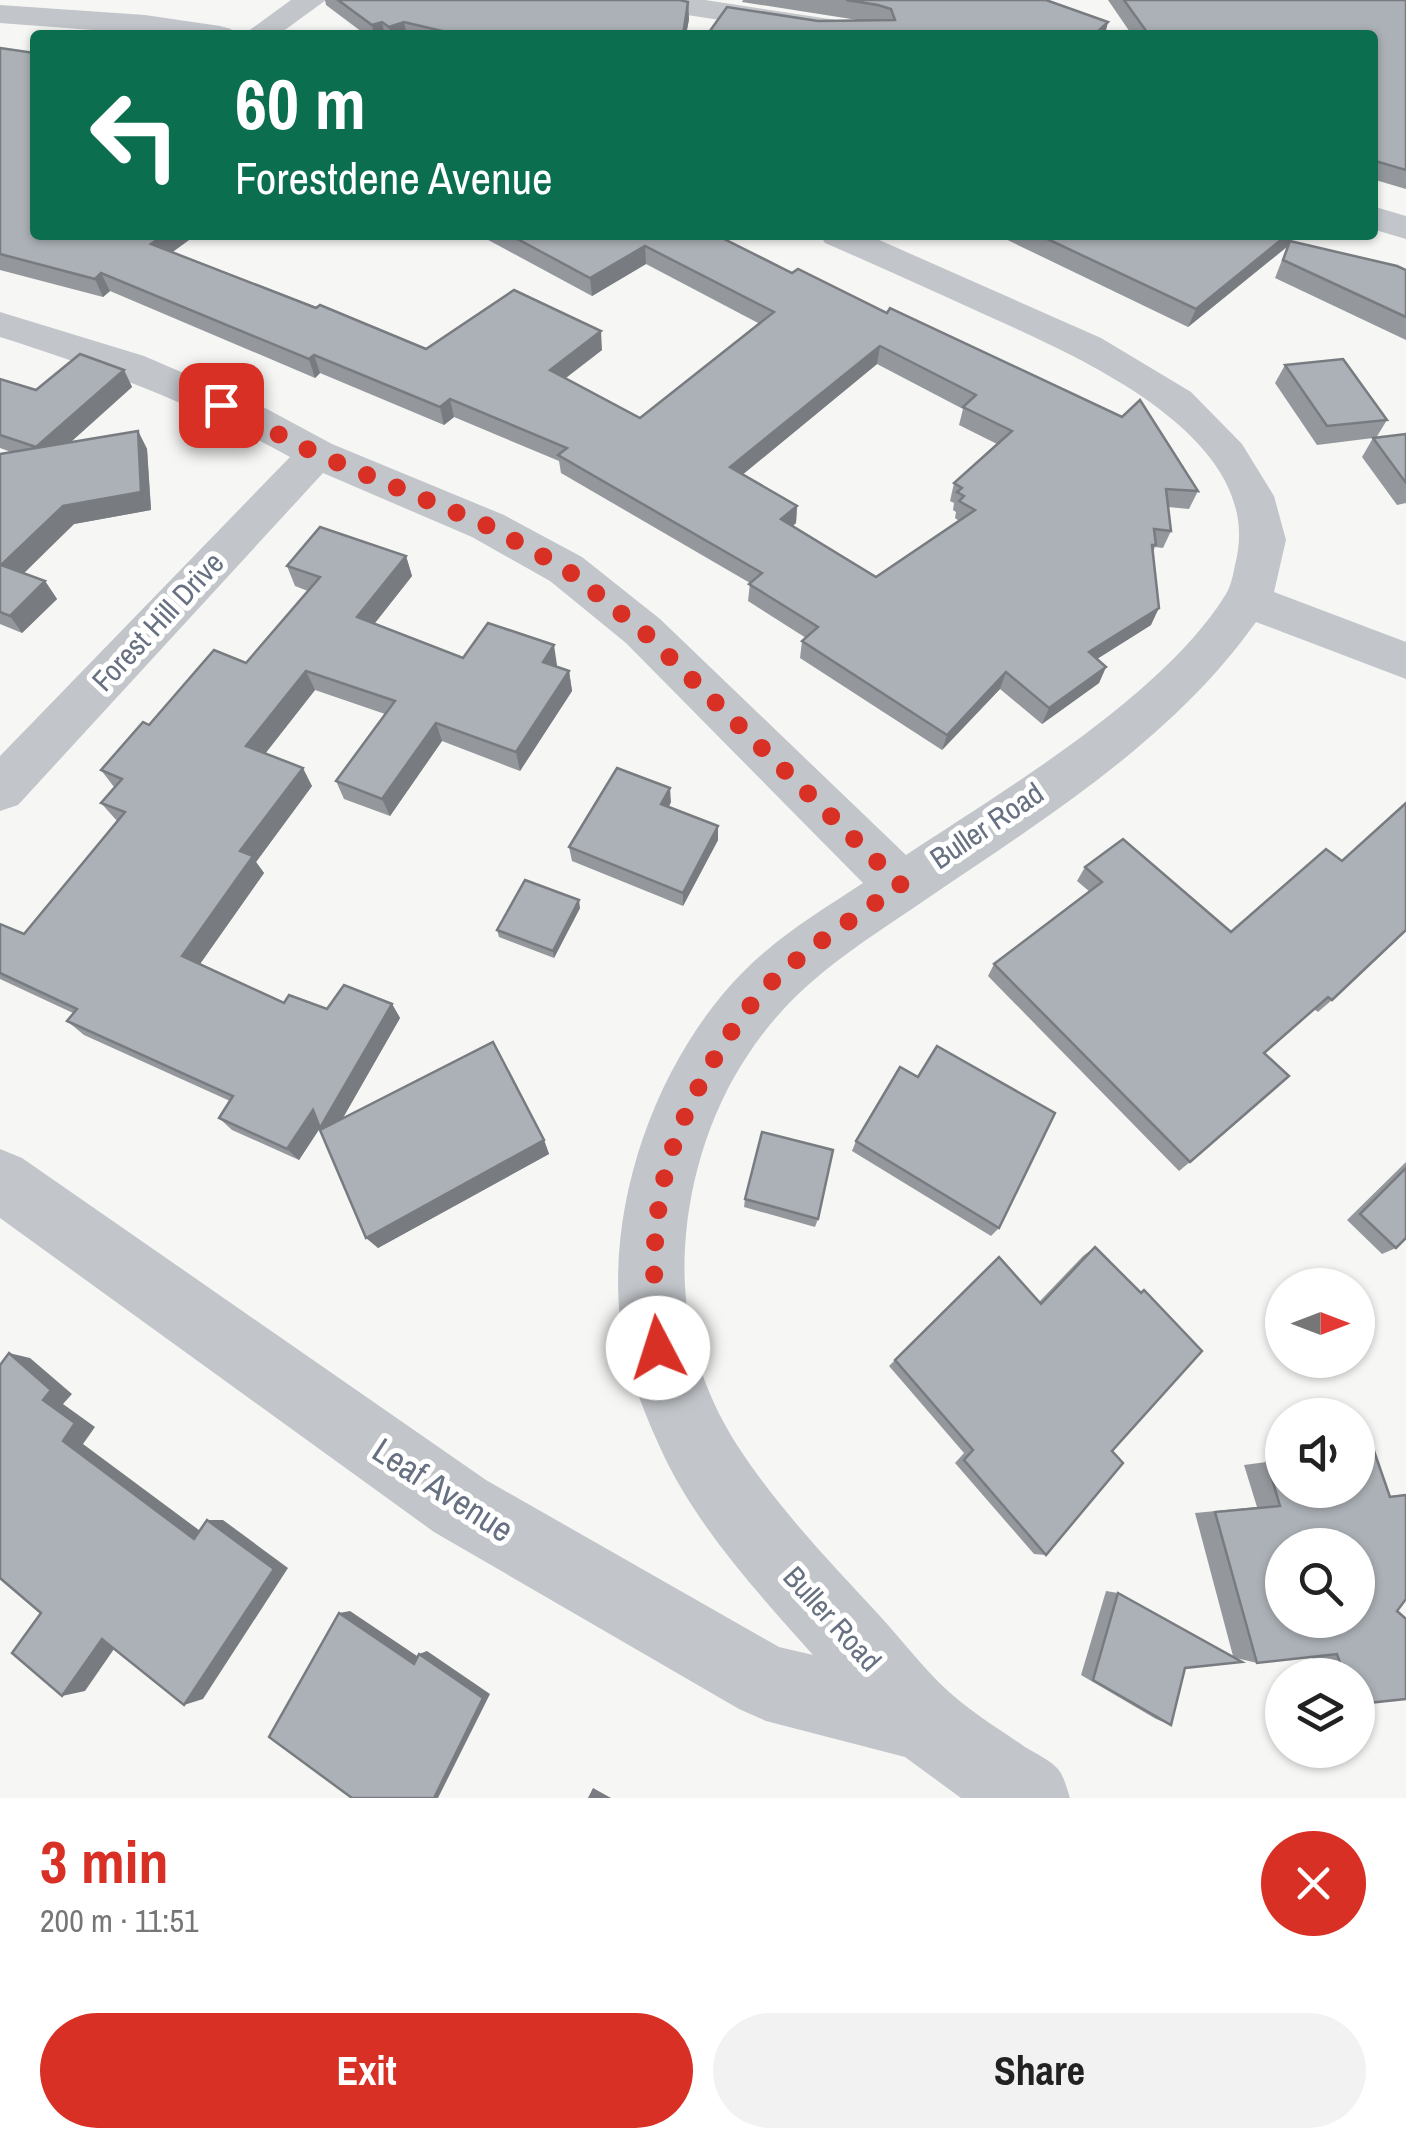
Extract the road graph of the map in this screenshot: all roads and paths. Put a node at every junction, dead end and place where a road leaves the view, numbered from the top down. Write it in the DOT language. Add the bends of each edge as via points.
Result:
graph roads {
  1 [pos="311,0"];
  2 [pos="648,0"];
  3 [pos="0,14"];
  4 [pos="186,30"];
  5 [pos="266,30"];
  6 [pos="843,30"];
  7 [pos="1378,219"];
  8 [pos="1406,228"];
  9 [pos="849,240"];
  10 [pos="0,324"];
  11 [pos="317,454"];
  12 [pos="1251,602"];
  13 [pos="1406,661"];
  14 [pos="0,790"];
  15 [pos="901,885"];
  16 [pos="0,1180"];
  17 [pos="926,1723"];
  18 [pos="1030,1798"];
  1 -- 5 [label="street"];
  2 -- 6 [label="street"];
  3 -- 4 [label="street"];
  7 -- 8 [label="street"];
  9 -- 12 [label="street, Buller Road" via="1078,342 1165,392 1230,460 1254,501 1264,536"];
  10 -- 11 [label="street" via="130,365"];
  11 -- 14 [label="street, Forest Hill Drive"];
  11 -- 15 [label="street" via="488,526 566,569 643,631"];
  12 -- 13 [label="street"];
  12 -- 15 [label="street, Buller Road" via="1212,653 1135,724"];
  15 -- 17 [label="street, Buller Road" via="776,978 732,1030 684,1110 660,1183 652,1274 658,1348 709,1468 780,1562"];
  16 -- 17 [label="street, Leaf Avenue" via="460,1506 766,1682"];
  17 -- 18 [label="street, Buller Road"];
}
